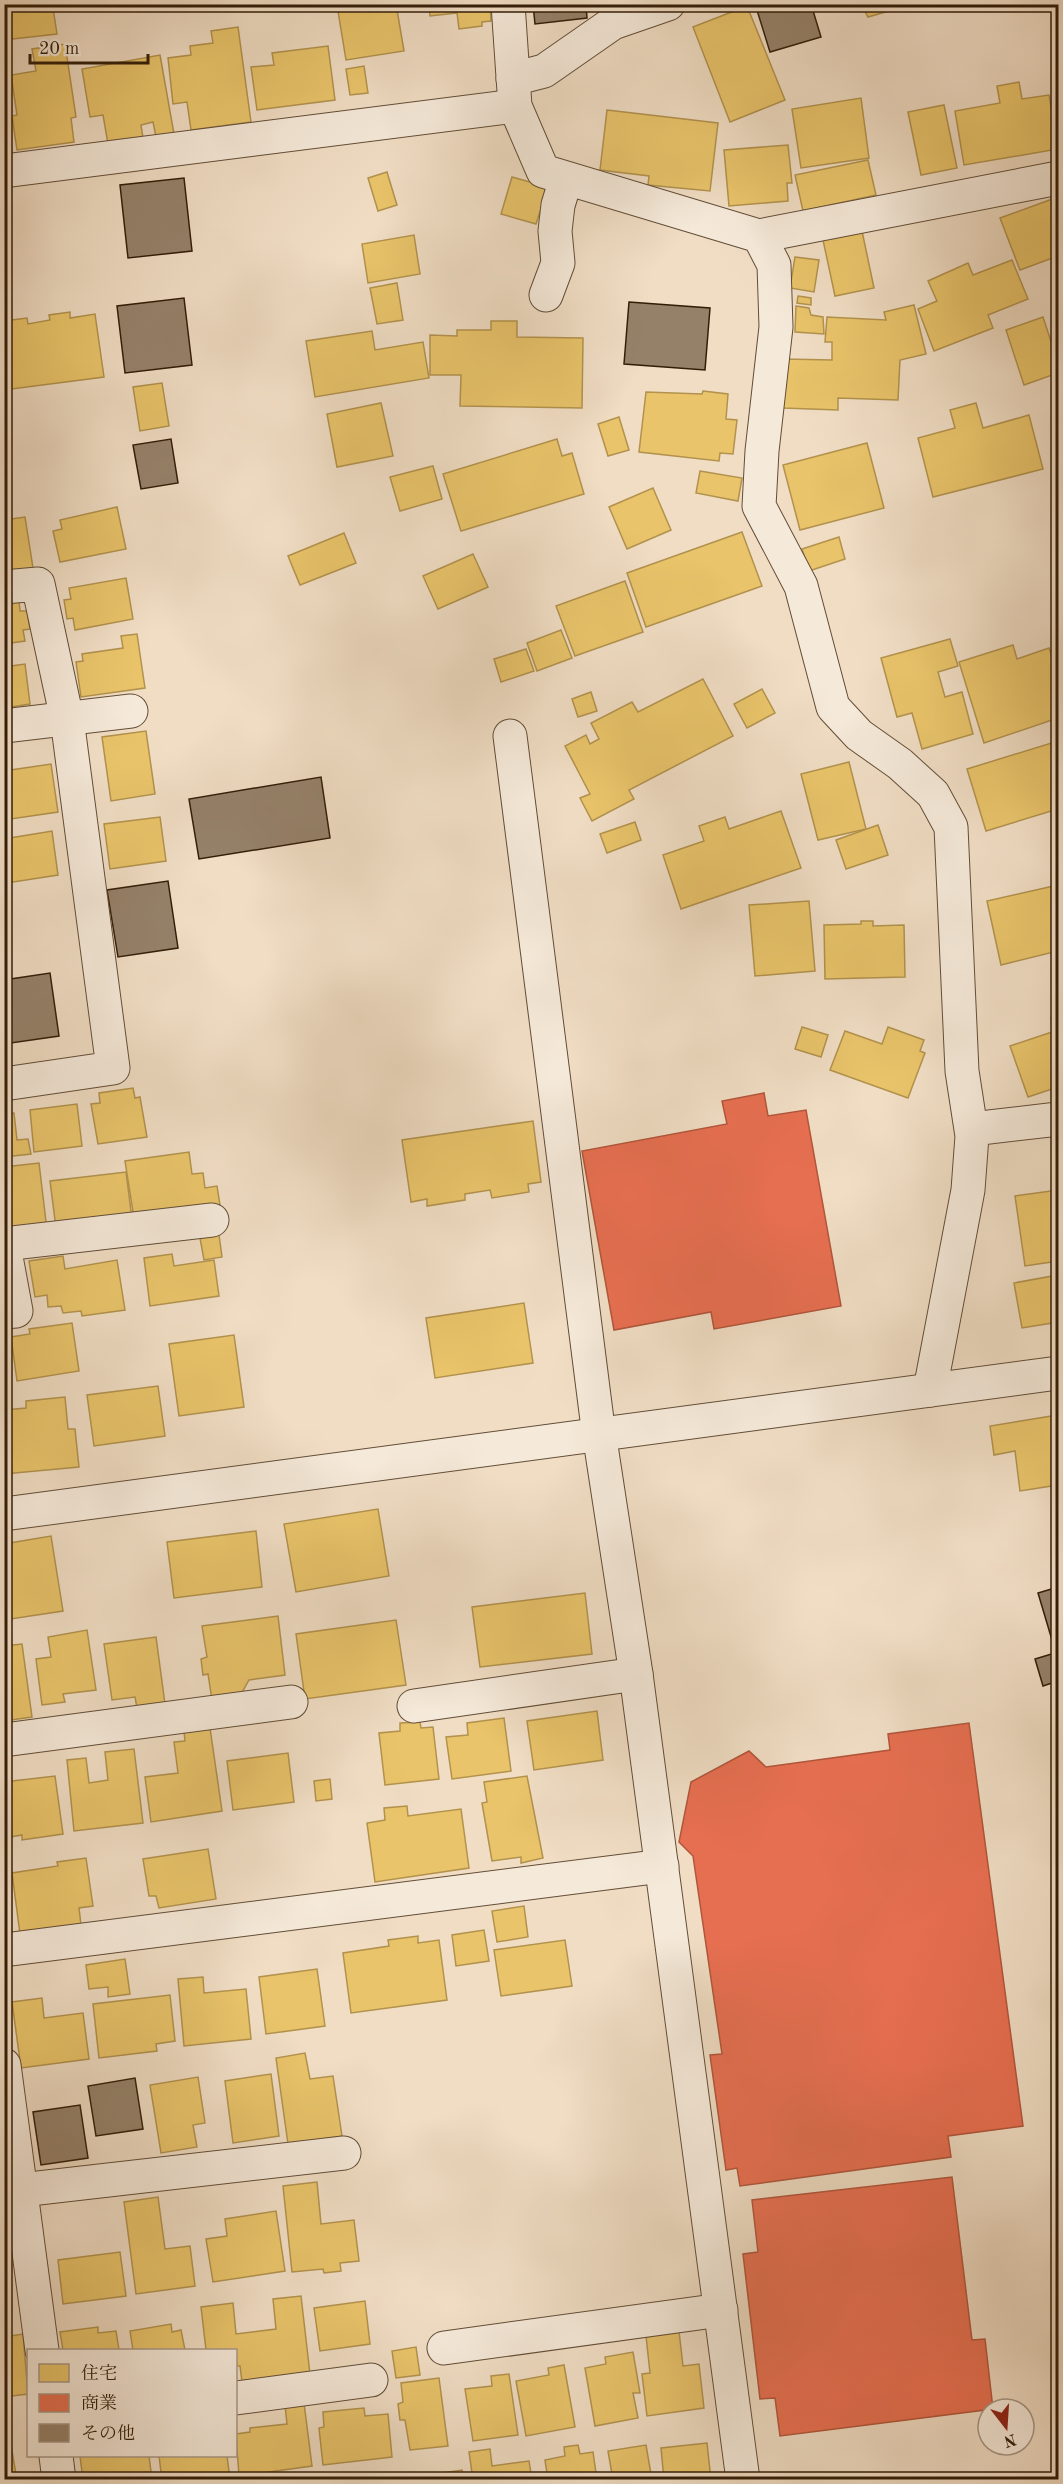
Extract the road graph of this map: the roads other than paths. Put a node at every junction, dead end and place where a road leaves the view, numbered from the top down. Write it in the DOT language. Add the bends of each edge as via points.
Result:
graph roads {
  1 [pos="508,4"];
  2 [pos="668,4"];
  3 [pos="514,92"];
  4 [pos="4,171"];
  5 [pos="1059,178"];
  6 [pos="566,179"];
  7 [pos="759,236"];
  8 [pos="546,295"];
  9 [pos="4,587"];
  10 [pos="131,711"];
  11 [pos="67,718"];
  12 [pos="4,726"];
  13 [pos="510,736"];
  14 [pos="4,1084"];
  15 [pos="1059,1119"];
  16 [pos="972,1129"];
  17 [pos="212,1220"];
  18 [pos="4,1245"];
  19 [pos="4,1312"];
  20 [pos="1059,1373"];
  21 [pos="930,1390"];
  22 [pos="599,1434"];
  23 [pos="4,1514"];
  24 [pos="636,1674"];
  25 [pos="291,1702"];
  26 [pos="414,1706"];
  27 [pos="4,1740"];
  28 [pos="662,1866"];
  29 [pos="4,1950"];
  30 [pos="5,2079"];
  31 [pos="344,2153"];
  32 [pos="21,2190"];
  33 [pos="721,2310"];
  34 [pos="42,2349"];
  35 [pos="444,2349"];
  36 [pos="371,2380"];
  37 [pos="237,2398"];
  38 [pos="56,2457"];
  39 [pos="59,2480"];
  40 [pos="743,2480"];
  1 -- 3 [label="street"];
  2 -- 3 [label="street" via="613,23"];
  3 -- 4 [label="street"];
  3 -- 6 [label="street" via="543,171"];
  5 -- 7 [label="street"];
  6 -- 7 [label="street"];
  6 -- 8 [label="street" via="555,231 558,263"];
  7 -- 16 [label="street" via="774,264 776,327 759,506 801,586 833,707 859,735 933,794 951,827 962,1071"];
  9 -- 11 [label="street" via="38,584"];
  10 -- 11 [label="street"];
  11 -- 12 [label="street"];
  11 -- 14 [label="street" via="113,1068"];
  13 -- 22 [label="street"];
  15 -- 16 [label="street"];
  16 -- 21 [label="street" via="968,1190"];
  17 -- 18 [label="street"];
  18 -- 19 [label="street" via="16,1311"];
  20 -- 21 [label="street"];
  21 -- 22 [label="street"];
  22 -- 23 [label="street"];
  22 -- 24 [label="street"];
  24 -- 26 [label="street"];
  24 -- 28 [label="street"];
  25 -- 27 [label="street"];
  28 -- 29 [label="street"];
  28 -- 33 [label="street"];
  30 -- 32 [label="street"];
  31 -- 32 [label="street"];
  32 -- 34 [label="street"];
  33 -- 35 [label="street"];
  33 -- 40 [label="street"];
  36 -- 37 [label="street"];
  38 -- 39 [label="street"];
}
